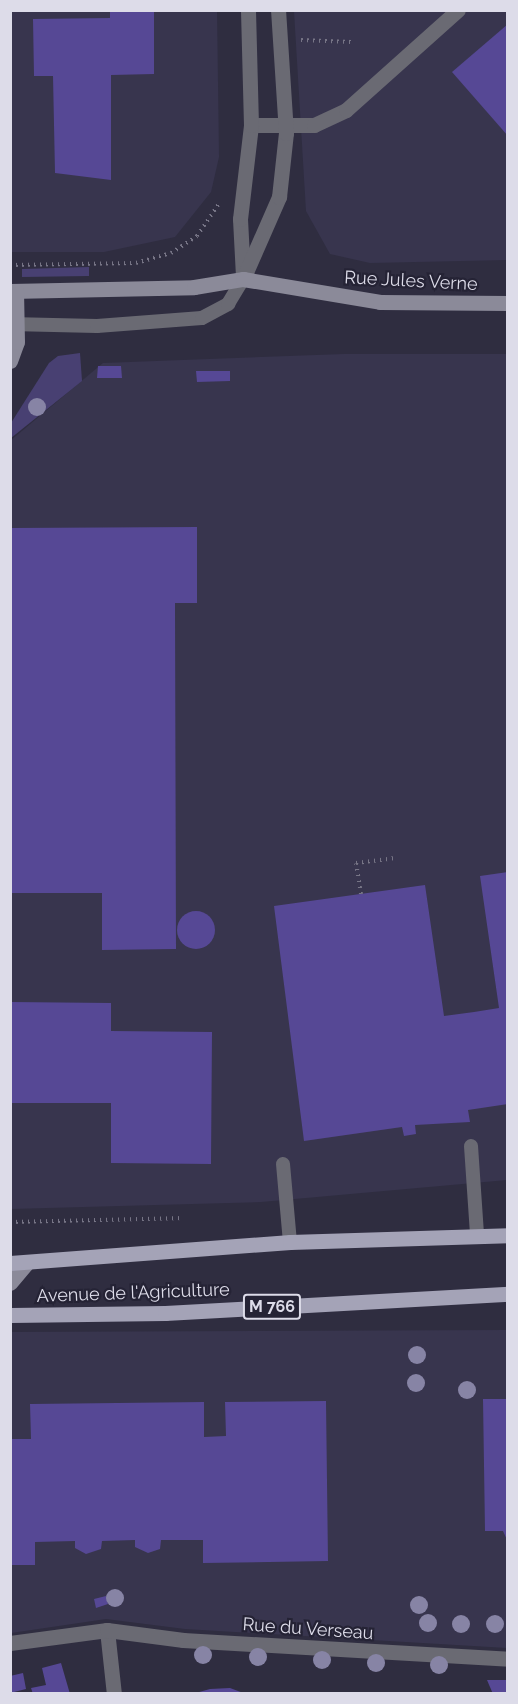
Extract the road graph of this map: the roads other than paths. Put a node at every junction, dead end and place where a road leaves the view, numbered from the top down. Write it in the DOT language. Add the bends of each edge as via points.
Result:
graph roads {
  1 [pos="248,10"];
  2 [pos="278,10"];
  3 [pos="458,10"];
  4 [pos="251,125"];
  5 [pos="285,128"];
  6 [pos="243,279"];
  7 [pos="13,291"];
  8 [pos="507,303"];
  9 [pos="15,324"];
  10 [pos="10,361"];
  11 [pos="471,1146"];
  12 [pos="283,1164"];
  13 [pos="477,1235"];
  14 [pos="507,1235"];
  15 [pos="290,1242"];
  16 [pos="10,1263"];
  17 [pos="27,1263"];
  18 [pos="10,1283"];
  19 [pos="507,1294"];
  20 [pos="10,1315"];
  21 [pos="107,1630"];
  22 [pos="10,1643"];
  23 [pos="507,1659"];
  24 [pos="114,1694"];
  1 -- 4 [label="street"];
  2 -- 5 [label="street"];
  3 -- 5 [label="street" via="346,110 314,125"];
  4 -- 5 [label="street"];
  4 -- 6 [label="street" via="240,219"];
  5 -- 6 [label="street" via="279,197"];
  6 -- 7 [label="main road, Rue Jules Verne" via="183,287"];
  6 -- 8 [label="main road, Rue Jules Verne" via="380,302"];
  6 -- 9 [label="lane" via="228,304 202,318 97,326"];
  7 -- 9 [label="main road"];
  9 -- 10 [label="main road"];
  11 -- 13 [label="lane"];
  12 -- 15 [label="lane"];
  13 -- 14 [label="main road, Avenue de l'Agriculture"];
  13 -- 15 [label="main road, Avenue de l'Agriculture"];
  15 -- 17 [label="main road, Avenue de l'Agriculture"];
  16 -- 17 [label="main road, Avenue de l'Agriculture"];
  17 -- 18 [label="main road, Avenue de l'Agriculture"];
  19 -- 20 [label="main road, Avenue de l'Agriculture / M 766" via="165,1313"];
  21 -- 22 [label="street, Rue du Verseau"];
  21 -- 23 [label="street, Rue du Verseau" via="183,1640"];
  21 -- 24 [label="street"];
}
